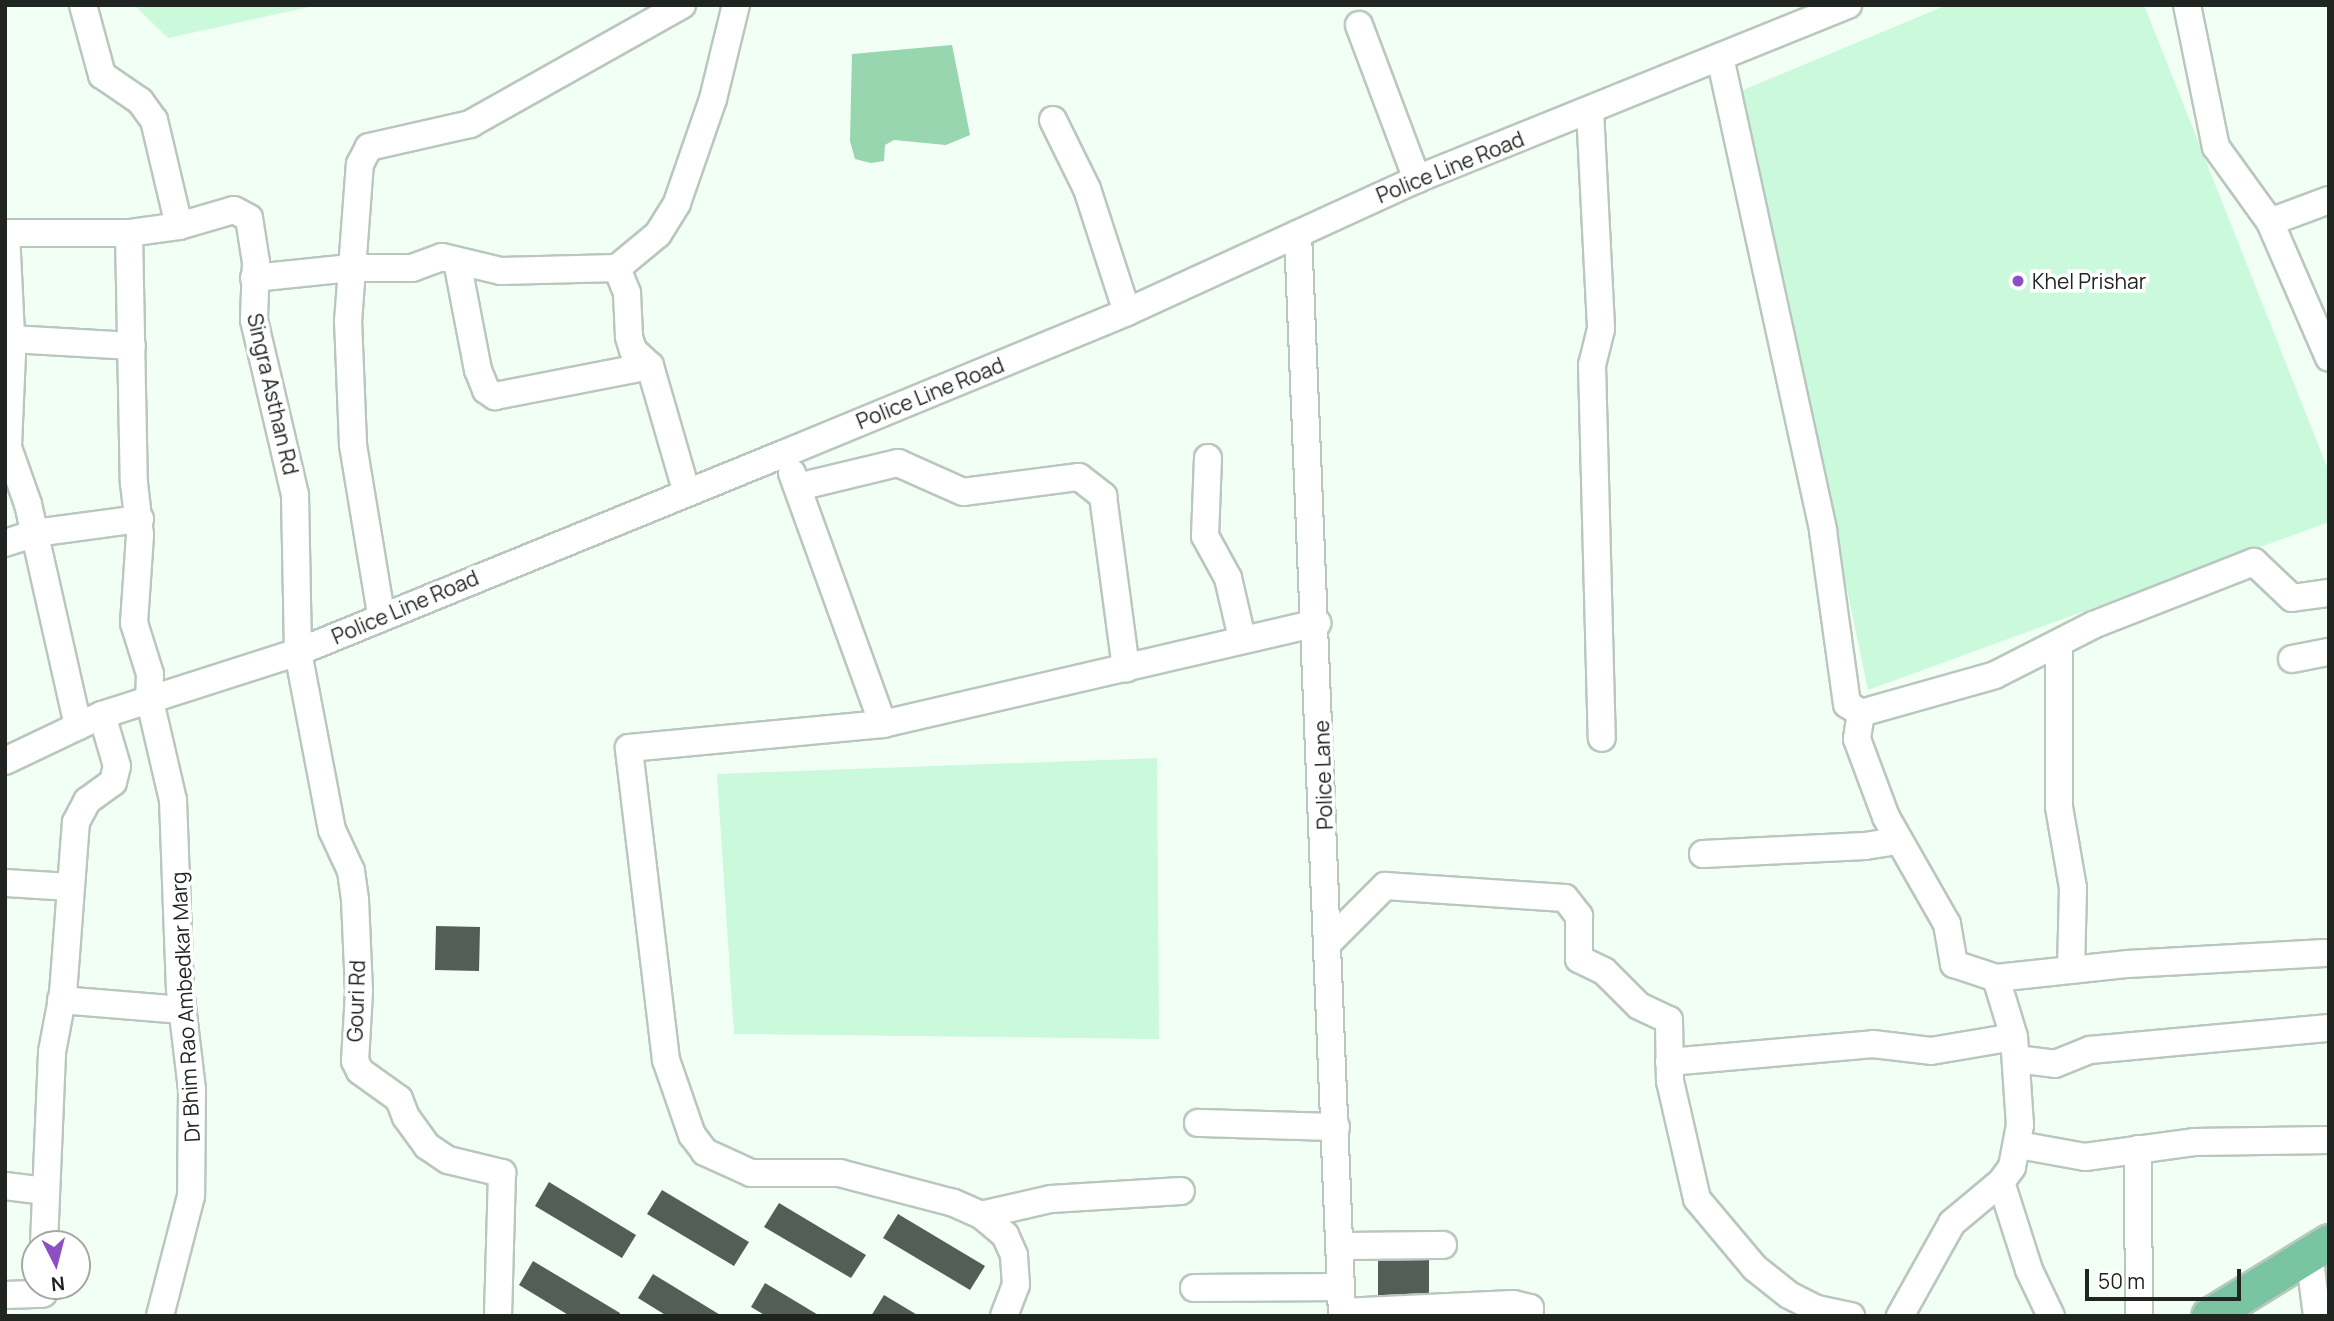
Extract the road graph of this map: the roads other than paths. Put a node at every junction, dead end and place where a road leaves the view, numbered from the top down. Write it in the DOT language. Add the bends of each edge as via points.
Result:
graph roads {
  1 [pos="83,5"];
  2 [pos="682,5"];
  3 [pos="736,5"];
  4 [pos="1848,5"];
  5 [pos="2187,5"];
  6 [pos="1359,24"];
  7 [pos="1720,57"];
  8 [pos="1590,110"];
  9 [pos="1053,120"];
  10 [pos="1417,179"];
  11 [pos="2329,200"];
  12 [pos="2270,222"];
  13 [pos="179,226"];
  14 [pos="6,233"];
  15 [pos="129,233"];
  16 [pos="1298,233"];
  17 [pos="457,261"];
  18 [pos="350,268"];
  19 [pos="617,268"];
  20 [pos="254,278"];
  21 [pos="1127,312"];
  22 [pos="11,339"];
  23 [pos="132,346"];
  24 [pos="2329,358"];
  25 [pos="650,366"];
  26 [pos="783,454"];
  27 [pos="9,456"];
  28 [pos="1208,458"];
  29 [pos="797,487"];
  30 [pos="687,493"];
  31 [pos="140,519"];
  32 [pos="35,533"];
  33 [pos="5,543"];
  34 [pos="2329,593"];
  35 [pos="381,614"];
  36 [pos="1317,623"];
  37 [pos="1242,638"];
  38 [pos="2059,643"];
  39 [pos="298,652"];
  40 [pos="2329,652"];
  41 [pos="2292,659"];
  42 [pos="1125,668"];
  43 [pos="149,697"];
  44 [pos="1861,713"];
  45 [pos="90,721"];
  46 [pos="883,724"];
  47 [pos="1602,738"];
  48 [pos="5,761"];
  49 [pos="1898,841"];
  50 [pos="1703,854"];
  51 [pos="5,883"];
  52 [pos="69,887"];
  53 [pos="1330,941"];
  54 [pos="2325,953"];
  55 [pos="2071,970"];
  56 [pos="1996,978"];
  57 [pos="61,1000"];
  58 [pos="182,1010"];
  59 [pos="2329,1028"];
  60 [pos="2015,1048"];
  61 [pos="1669,1062"];
  62 [pos="1198,1123"];
  63 [pos="1336,1127"];
  64 [pos="2329,1140"];
  65 [pos="2019,1145"];
  66 [pos="2137,1149"];
  67 [pos="2001,1182"];
  68 [pos="5,1186"];
  69 [pos="46,1191"];
  70 [pos="1181,1191"];
  71 [pos="981,1215"];
  72 [pos="45,1230"];
  73 [pos="1443,1245"];
  74 [pos="1340,1246"];
  75 [pos="2319,1247"];
  76 [pos="1194,1287"];
  77 [pos="1342,1305"];
  78 [pos="499,1315"];
  79 [pos="160,1316"];
  80 [pos="1004,1316"];
  81 [pos="1530,1316"];
  82 [pos="1851,1316"];
  83 [pos="1900,1316"];
  84 [pos="2051,1316"];
  85 [pos="2139,1316"];
  86 [pos="2209,1316"];
  87 [pos="2318,1316"];
  1 -- 13 [label="street" via="102,75 141,102 154,120"];
  2 -- 18 [label="street" via="470,124 369,147 360,164"];
  3 -- 19 [label="street" via="713,99 677,203 658,234"];
  4 -- 7 [label="street, Police Line Road"];
  5 -- 12 [label="street" via="2216,147"];
  6 -- 10 [label="street"];
  7 -- 8 [label="street, Police Line Road"];
  7 -- 44 [label="street" via="1823,531 1847,704"];
  8 -- 10 [label="street, Police Line Road"];
  8 -- 47 [label="street" via="1601,329 1592,366"];
  9 -- 21 [label="street" via="1087,189"];
  10 -- 16 [label="street, Police Line Road"];
  11 -- 12 [label="street"];
  12 -- 24 [label="street"];
  13 -- 15 [label="street, Singra Asthan Rd"];
  13 -- 20 [label="street, Singra Asthan Rd" via="222,212 244,211 254,244"];
  14 -- 15 [label="street, Singra Asthan Rd"];
  14 -- 22 [label="street"];
  15 -- 23 [label="street, Dr Bhim Rao Ambedkar Marg"];
  16 -- 21 [label="street, Police Line Road"];
  16 -- 36 [label="street, Police Lane"];
  17 -- 18 [label="street" via="442,257 412,268"];
  17 -- 19 [label="street" via="512,271"];
  17 -- 25 [label="street" via="478,370 486,390 495,396"];
  18 -- 20 [label="street"];
  18 -- 35 [label="street" via="353,444"];
  19 -- 25 [label="street" via="625,280 633,350"];
  20 -- 39 [label="street, Singra Asthan Rd" via="254,320 295,495"];
  21 -- 26 [label="street, Police Line Road"];
  22 -- 23 [label="street"];
  22 -- 27 [label="street"];
  23 -- 31 [label="street, Dr Bhim Rao Ambedkar Marg" via="134,483"];
  25 -- 30 [label="street"];
  26 -- 29 [label="street"];
  26 -- 30 [label="street, Police Line Road"];
  27 -- 32 [label="street"];
  28 -- 37 [label="street" via="1205,536 1228,578"];
  29 -- 42 [label="street" via="898,463 963,492 1079,477 1103,496"];
  29 -- 46 [label="street"];
  30 -- 35 [label="street, Police Line Road"];
  31 -- 32 [label="street"];
  31 -- 43 [label="street, Dr Bhim Rao Ambedkar Marg" via="133,607 150,674"];
  32 -- 33 [label="street"];
  32 -- 45 [label="street"];
  34 -- 38 [label="street" via="2292,597 2255,562 2093,625"];
  35 -- 39 [label="street, Police Line Road"];
  36 -- 37 [label="street"];
  36 -- 53 [label="street, Police Lane"];
  37 -- 42 [label="street"];
  38 -- 44 [label="street" via="1995,675"];
  38 -- 55 [label="street" via="2059,807 2073,888"];
  39 -- 43 [label="street, Police Line Road"];
  39 -- 78 [label="street, Gouri Rd" via="332,830 351,871 354,890 359,992 355,1061 359,1071 399,1099 427,1146 448,1160 502,1173"];
  40 -- 41 [label="street"];
  42 -- 46 [label="street"];
  43 -- 45 [label="street, Police Line Road"];
  43 -- 58 [label="street, Dr Bhim Rao Ambedkar Marg" via="173,800"];
  44 -- 49 [label="street" via="1857,739"];
  45 -- 48 [label="street, Police Line Road"];
  45 -- 52 [label="street" via="115,754 115,775 107,788 81,807"];
  46 -- 71 [label="street" via="629,748 666,1060 692,1135 705,1152 730,1165 751,1173 839,1173 954,1203"];
  49 -- 50 [label="street"];
  49 -- 56 [label="street" via="1947,924 1954,964"];
  51 -- 52 [label="street"];
  52 -- 57 [label="street"];
  53 -- 61 [label="street" via="1385,886 1565,898 1579,916 1579,960 1604,971 1639,1006 1669,1020"];
  53 -- 63 [label="street, Police Lane"];
  54 -- 55 [label="street"];
  55 -- 56 [label="street"];
  56 -- 60 [label="street"];
  57 -- 58 [label="street"];
  57 -- 69 [label="street" via="52,1052"];
  58 -- 79 [label="street, Dr Bhim Rao Ambedkar Marg" via="192,1090 194,1181"];
  59 -- 60 [label="street" via="2090,1050 2055,1064"];
  60 -- 61 [label="street" via="1931,1051 1873,1044"];
  60 -- 65 [label="street"];
  61 -- 82 [label="street" via="1697,1199 1755,1268 1789,1295 1817,1309"];
  62 -- 63 [label="street"];
  63 -- 74 [label="street, Police Lane"];
  64 -- 66 [label="street" via="2194,1142"];
  65 -- 66 [label="street" via="2085,1157"];
  65 -- 67 [label="street"];
  66 -- 85 [label="street"];
  67 -- 83 [label="street" via="1952,1223"];
  67 -- 84 [label="street" via="2025,1259"];
  68 -- 69 [label="street"];
  69 -- 72 [label="street"];
  70 -- 71 [label="street" via="1051,1199"];
  71 -- 80 [label="street" via="1005,1236 1014,1255 1016,1285"];
  73 -- 74 [label="street"];
  74 -- 77 [label="street, Police Lane"];
  75 -- 86 [label="main road"];
  75 -- 87 [label="street"];
  76 -- 77 [label="street"];
  77 -- 81 [label="street" via="1513,1304 1530,1308"];
}
